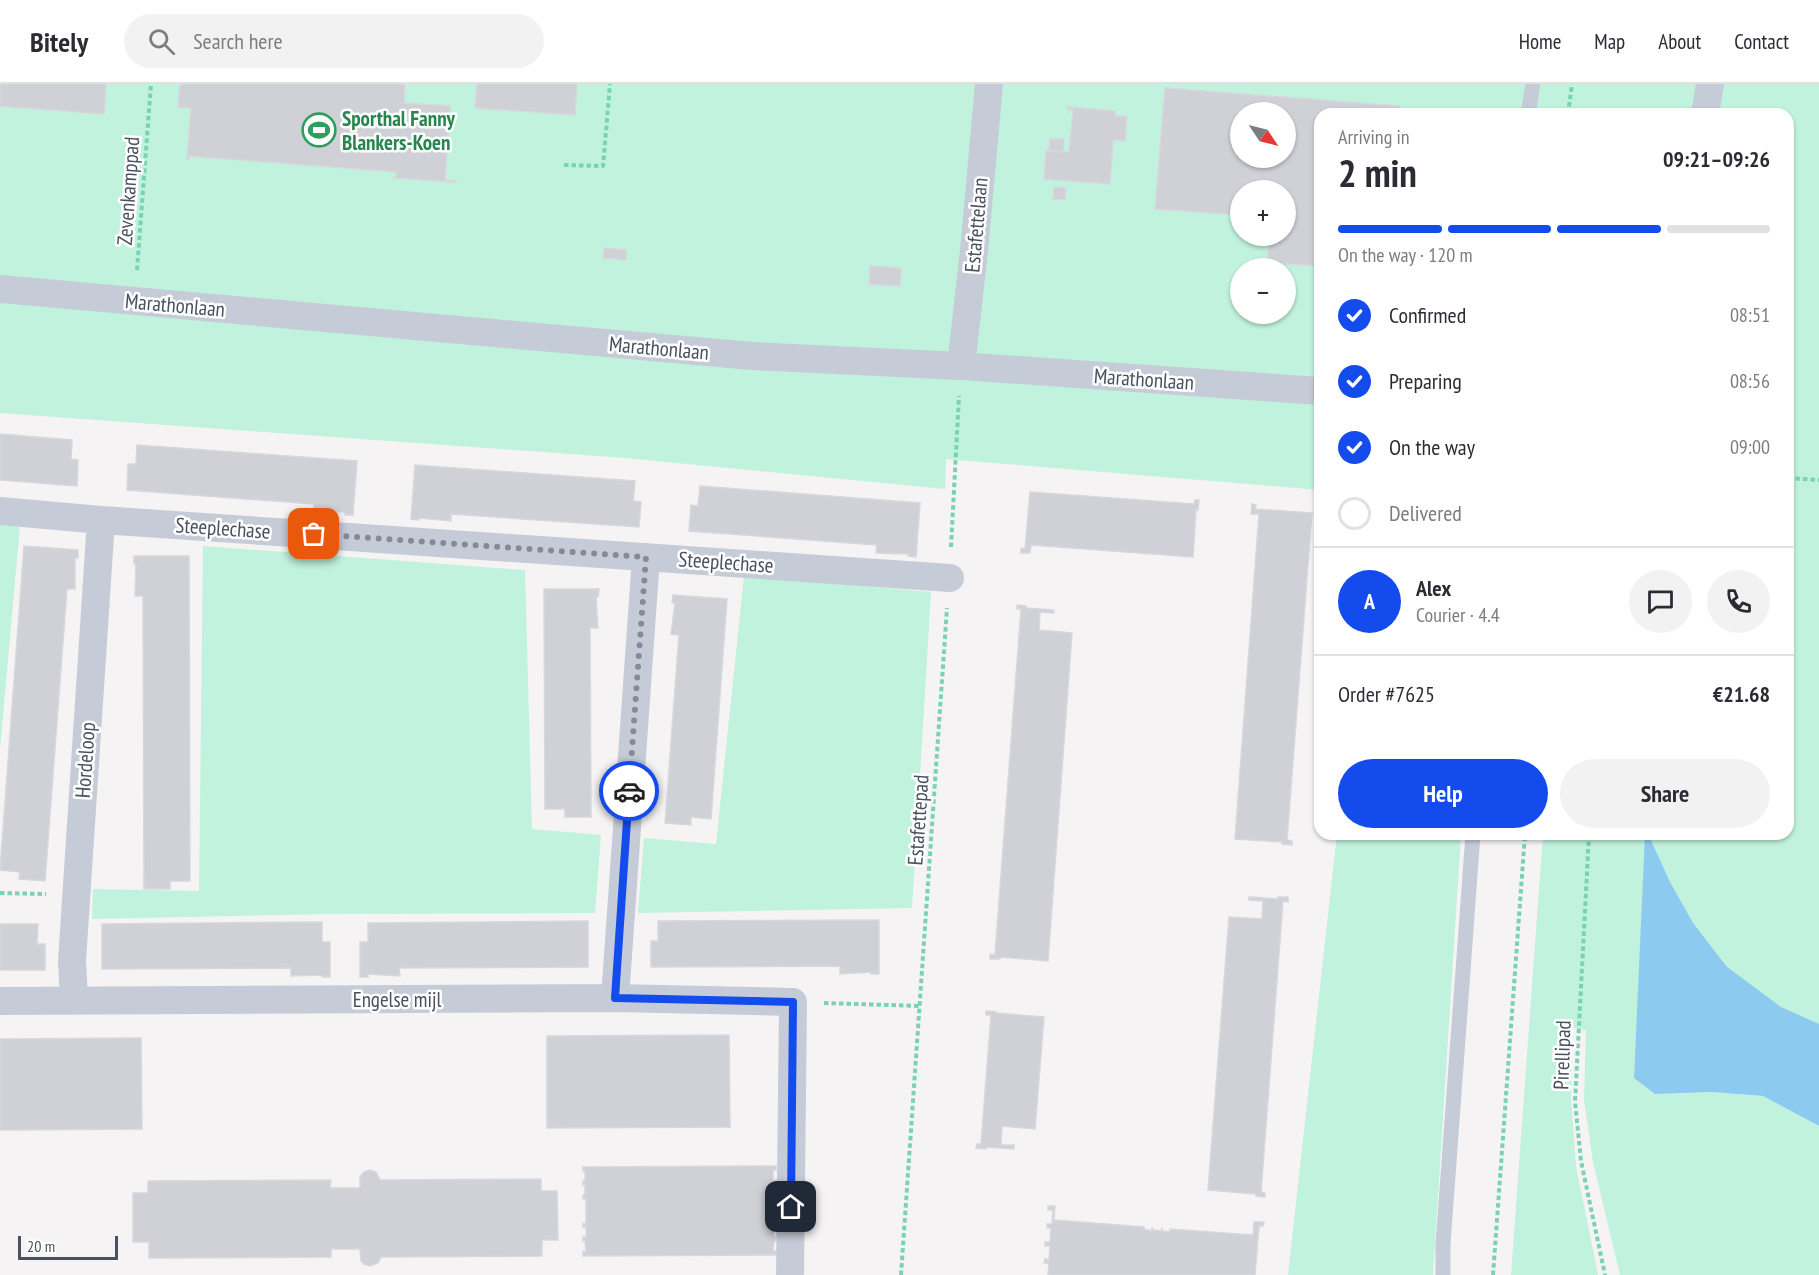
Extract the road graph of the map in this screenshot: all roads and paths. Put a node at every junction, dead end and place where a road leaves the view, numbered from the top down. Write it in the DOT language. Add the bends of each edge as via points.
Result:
graph roads {
  1 [pos="151,84"];
  2 [pos="610,84"];
  3 [pos="988,84"];
  4 [pos="1533,84"];
  5 [pos="1572,84"];
  6 [pos="1710,84"];
  7 [pos="1529,108"];
  8 [pos="1569,108"];
  9 [pos="1706,108"];
  10 [pos="564,165"];
  11 [pos="0,289"];
  12 [pos="134,301"];
  13 [pos="961,366"];
  14 [pos="1314,391"];
  15 [pos="1794,478"];
  16 [pos="1819,480"];
  17 [pos="0,511"];
  18 [pos="101,520"];
  19 [pos="646,557"];
  20 [pos="950,578"];
  21 [pos="1473,840"];
  22 [pos="1525,840"];
  23 [pos="1589,840"];
  24 [pos="0,893"];
  25 [pos="76,895"];
  26 [pos="615,998"];
  27 [pos="74,1000"];
  28 [pos="0,1001"];
  29 [pos="793,1002"];
  30 [pos="920,1006"];
  31 [pos="790,1275"];
  32 [pos="901,1275"];
  33 [pos="1443,1275"];
  34 [pos="1493,1275"];
  35 [pos="1605,1275"];
  1 -- 12 [label="path, Zevenkamppad"];
  2 -- 10 [label="path" via="603,166"];
  3 -- 13 [label="street, Estafettelaan"];
  4 -- 7 [label="lane"];
  5 -- 8 [label="path"];
  6 -- 9 [label="street"];
  11 -- 12 [label="street, Marathonlaan"];
  12 -- 13 [label="street, Marathonlaan" via="752,356"];
  13 -- 14 [label="street, Marathonlaan"];
  13 -- 20 [label="path, Estafettepad"];
  15 -- 16 [label="path"];
  17 -- 18 [label="street, Steeplechase"];
  18 -- 19 [label="street, Steeplechase"];
  18 -- 25 [label="street, Hordeloop"];
  19 -- 20 [label="street, Steeplechase"];
  19 -- 26 [label="street"];
  20 -- 30 [label="path, Estafettepad"];
  21 -- 33 [label="lane"];
  22 -- 34 [label="path"];
  23 -- 35 [label="path, Pirellipad" via="1575,1102 1581,1161"];
  24 -- 25 [label="path"];
  25 -- 27 [label="street, Hordeloop"];
  26 -- 27 [label="street, Engelse mijl"];
  26 -- 29 [label="street, Engelse mijl"];
  27 -- 28 [label="street, Engelse mijl"];
  29 -- 30 [label="path"];
  29 -- 31 [label="street"];
  30 -- 32 [label="path, Estafettepad"];
}
